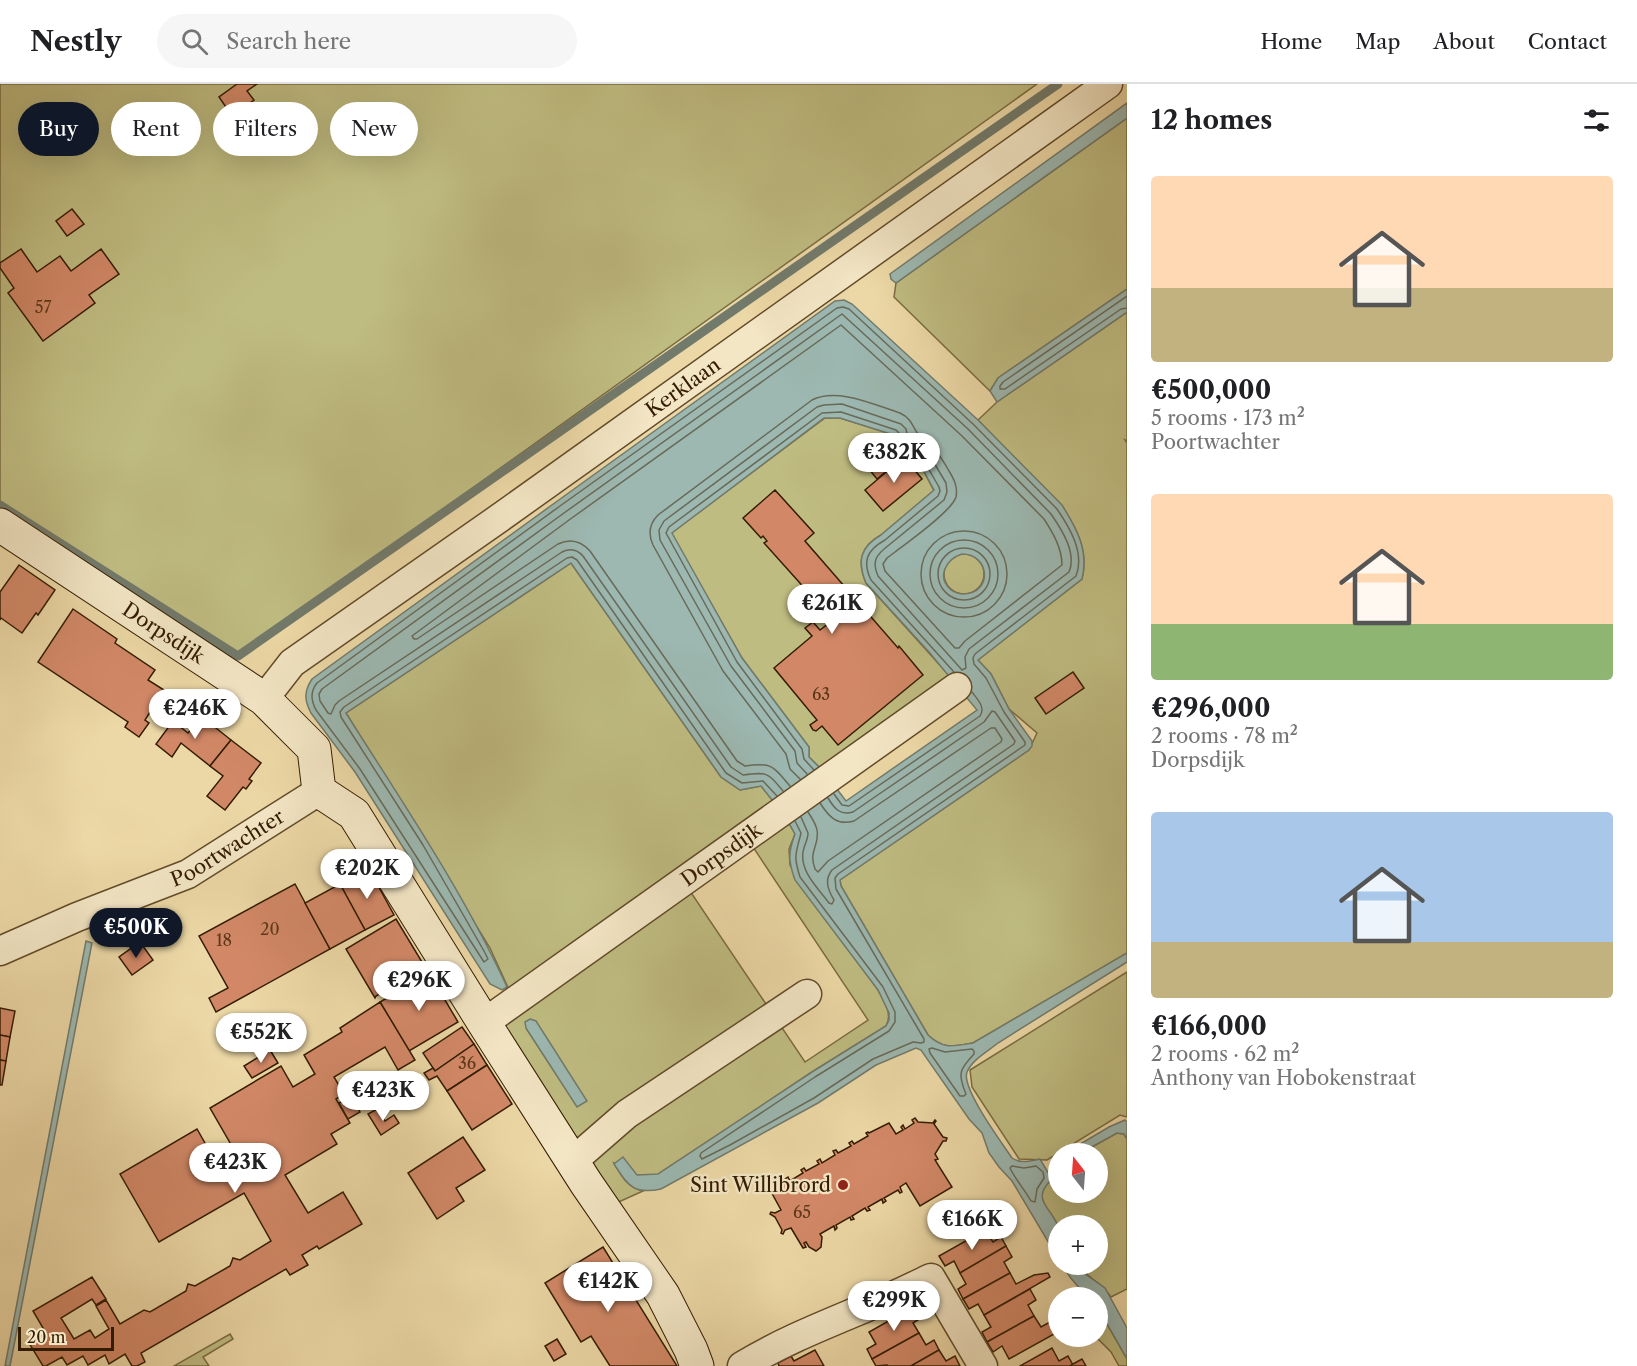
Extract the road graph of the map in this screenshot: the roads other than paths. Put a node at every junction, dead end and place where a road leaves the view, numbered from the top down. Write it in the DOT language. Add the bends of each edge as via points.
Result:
graph roads {
  1 [pos="1108,84"];
  2 [pos="0,525"];
  3 [pos="957,687"];
  4 [pos="264,699"];
  5 [pos="319,791"];
  6 [pos="0,951"];
  7 [pos="807,994"];
  8 [pos="484,1023"];
  9 [pos="573,1161"];
  10 [pos="697,1366"];
  11 [pos="742,1366"];
  12 [pos="983,1366"];
  1 -- 4 [label="street, Kerklaan" via="292,663"];
  2 -- 4 [label="street, Dorpsdijk"];
  3 -- 8 [label="street, Dorpsdijk"];
  4 -- 5 [label="street, Dorpsdijk" via="314,749"];
  5 -- 6 [label="street, Poortwachter" via="188,874"];
  5 -- 8 [label="street" via="354,814"];
  7 -- 9 [label="street" via="627,1114"];
  8 -- 9 [label="street"];
  9 -- 10 [label="street" via="663,1295"];
  11 -- 12 [label="street" via="816,1328 931,1278"];
}
